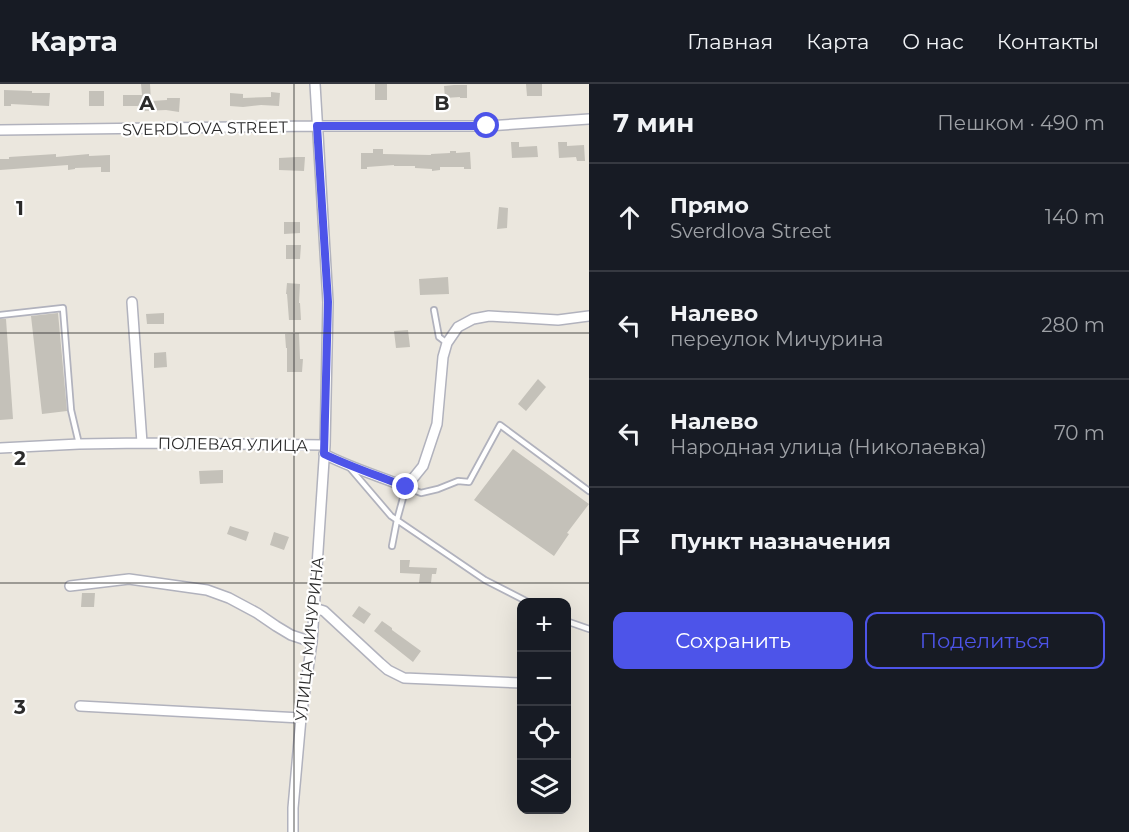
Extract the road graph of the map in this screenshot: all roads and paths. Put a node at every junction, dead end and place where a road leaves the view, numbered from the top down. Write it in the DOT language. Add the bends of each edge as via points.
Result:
graph roads {
  1 [pos="315,84"];
  2 [pos="589,119"];
  3 [pos="317,126"];
  4 [pos="0,130"];
  5 [pos="132,302"];
  6 [pos="434,310"];
  7 [pos="0,315"];
  8 [pos="589,316"];
  9 [pos="447,343"];
  10 [pos="142,443"];
  11 [pos="79,444"];
  12 [pos="0,448"];
  13 [pos="324,450"];
  14 [pos="349,466"];
  15 [pos="406,487"];
  16 [pos="589,490"];
  17 [pos="397,520"];
  18 [pos="392,546"];
  19 [pos="70,586"];
  20 [pos="519,598"];
  21 [pos="314,608"];
  22 [pos="571,622"];
  23 [pos="589,629"];
  24 [pos="312,642"];
  25 [pos="517,682"];
  26 [pos="80,706"];
  27 [pos="301,718"];
  28 [pos="292,832"];
  1 -- 3 [label="street, УЛИЦА МИЧУРИНА"];
  2 -- 3 [label="street, SVERDLOVA STREET" via="487,126"];
  3 -- 4 [label="street, SVERDLOVA STREET"];
  3 -- 13 [label="street, УЛИЦА МИЧУРИНА" via="328,302"];
  5 -- 10 [label="street, ПОЛЕВАЯ УЛИЦА"];
  6 -- 9 [label="lane" via="439,337"];
  7 -- 11 [label="lane" via="63,308 71,410"];
  8 -- 9 [label="street" via="558,320 489,315 473,318 458,327"];
  9 -- 15 [label="street" via="437,424 423,466"];
  10 -- 11 [label="street, ПОЛЕВАЯ УЛИЦА"];
  10 -- 13 [label="street, ПОЛЕВАЯ УЛИЦА"];
  11 -- 12 [label="street, ПОЛЕВАЯ УЛИЦА"];
  13 -- 14 [label="street"];
  13 -- 21 [label="street, УЛИЦА МИЧУРИНА"];
  14 -- 15 [label="street"];
  14 -- 17 [label="lane"];
  15 -- 16 [label="lane" via="421,493 458,481 469,482 500,425"];
  15 -- 17 [label="lane"];
  17 -- 18 [label="lane"];
  17 -- 20 [label="lane" via="485,580"];
  19 -- 24 [label="street" via="129,579 207,590 230,598 291,635"];
  21 -- 24 [label="street, УЛИЦА МИЧУРИНА"];
  21 -- 25 [label="street" via="324,611 388,670 404,678"];
  22 -- 23 [label="lane"];
  24 -- 27 [label="street, УЛИЦА МИЧУРИНА"];
  26 -- 27 [label="street"];
  27 -- 28 [label="street, УЛИЦА МИЧУРИНА"];
}
